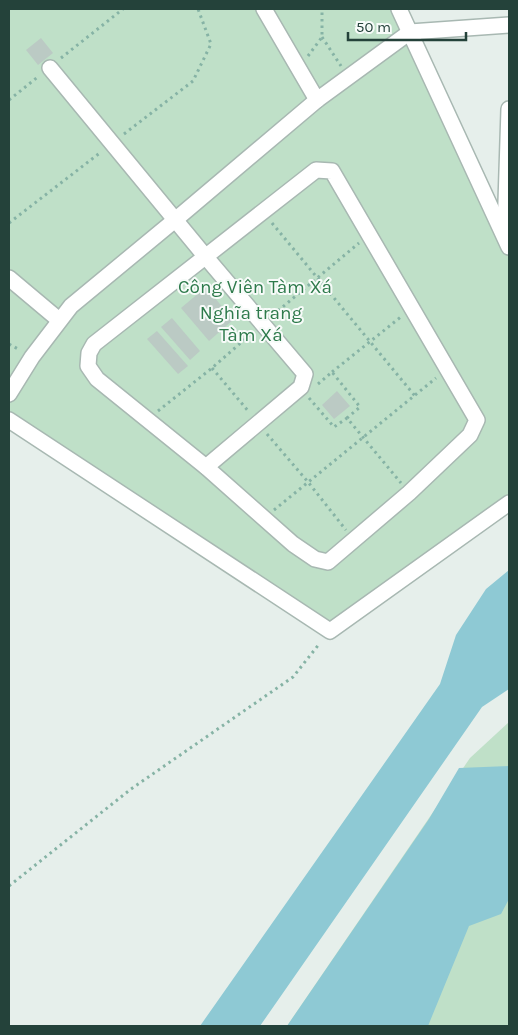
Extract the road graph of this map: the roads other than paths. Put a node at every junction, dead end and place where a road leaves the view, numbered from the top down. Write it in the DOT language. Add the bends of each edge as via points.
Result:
graph roads {
  1 [pos="264,9"];
  2 [pos="399,9"];
  3 [pos="509,25"];
  4 [pos="410,32"];
  5 [pos="50,68"];
  6 [pos="317,100"];
  7 [pos="509,109"];
  8 [pos="175,220"];
  9 [pos="507,242"];
  10 [pos="205,256"];
  11 [pos="9,278"];
  12 [pos="59,320"];
  13 [pos="9,394"];
  14 [pos="9,420"];
  15 [pos="206,467"];
  16 [pos="509,503"];
  1 -- 6 [label="street"];
  2 -- 4 [label="street"];
  3 -- 4 [label="street"];
  4 -- 6 [label="street"];
  4 -- 9 [label="street"];
  5 -- 8 [label="street"];
  6 -- 8 [label="street"];
  7 -- 9 [label="street"];
  8 -- 10 [label="street"];
  8 -- 12 [label="street" via="71,306"];
  10 -- 15 [label="street" via="305,374 304,391"];
  10 -- 15 [label="street" via="94,344 88,366 97,379"];
  10 -- 15 [label="street" via="316,170 332,171 478,420 470,435 409,493 328,562 315,560 293,544"];
  11 -- 12 [label="street"];
  12 -- 13 [label="street"];
  14 -- 16 [label="street" via="330,631"];
}
